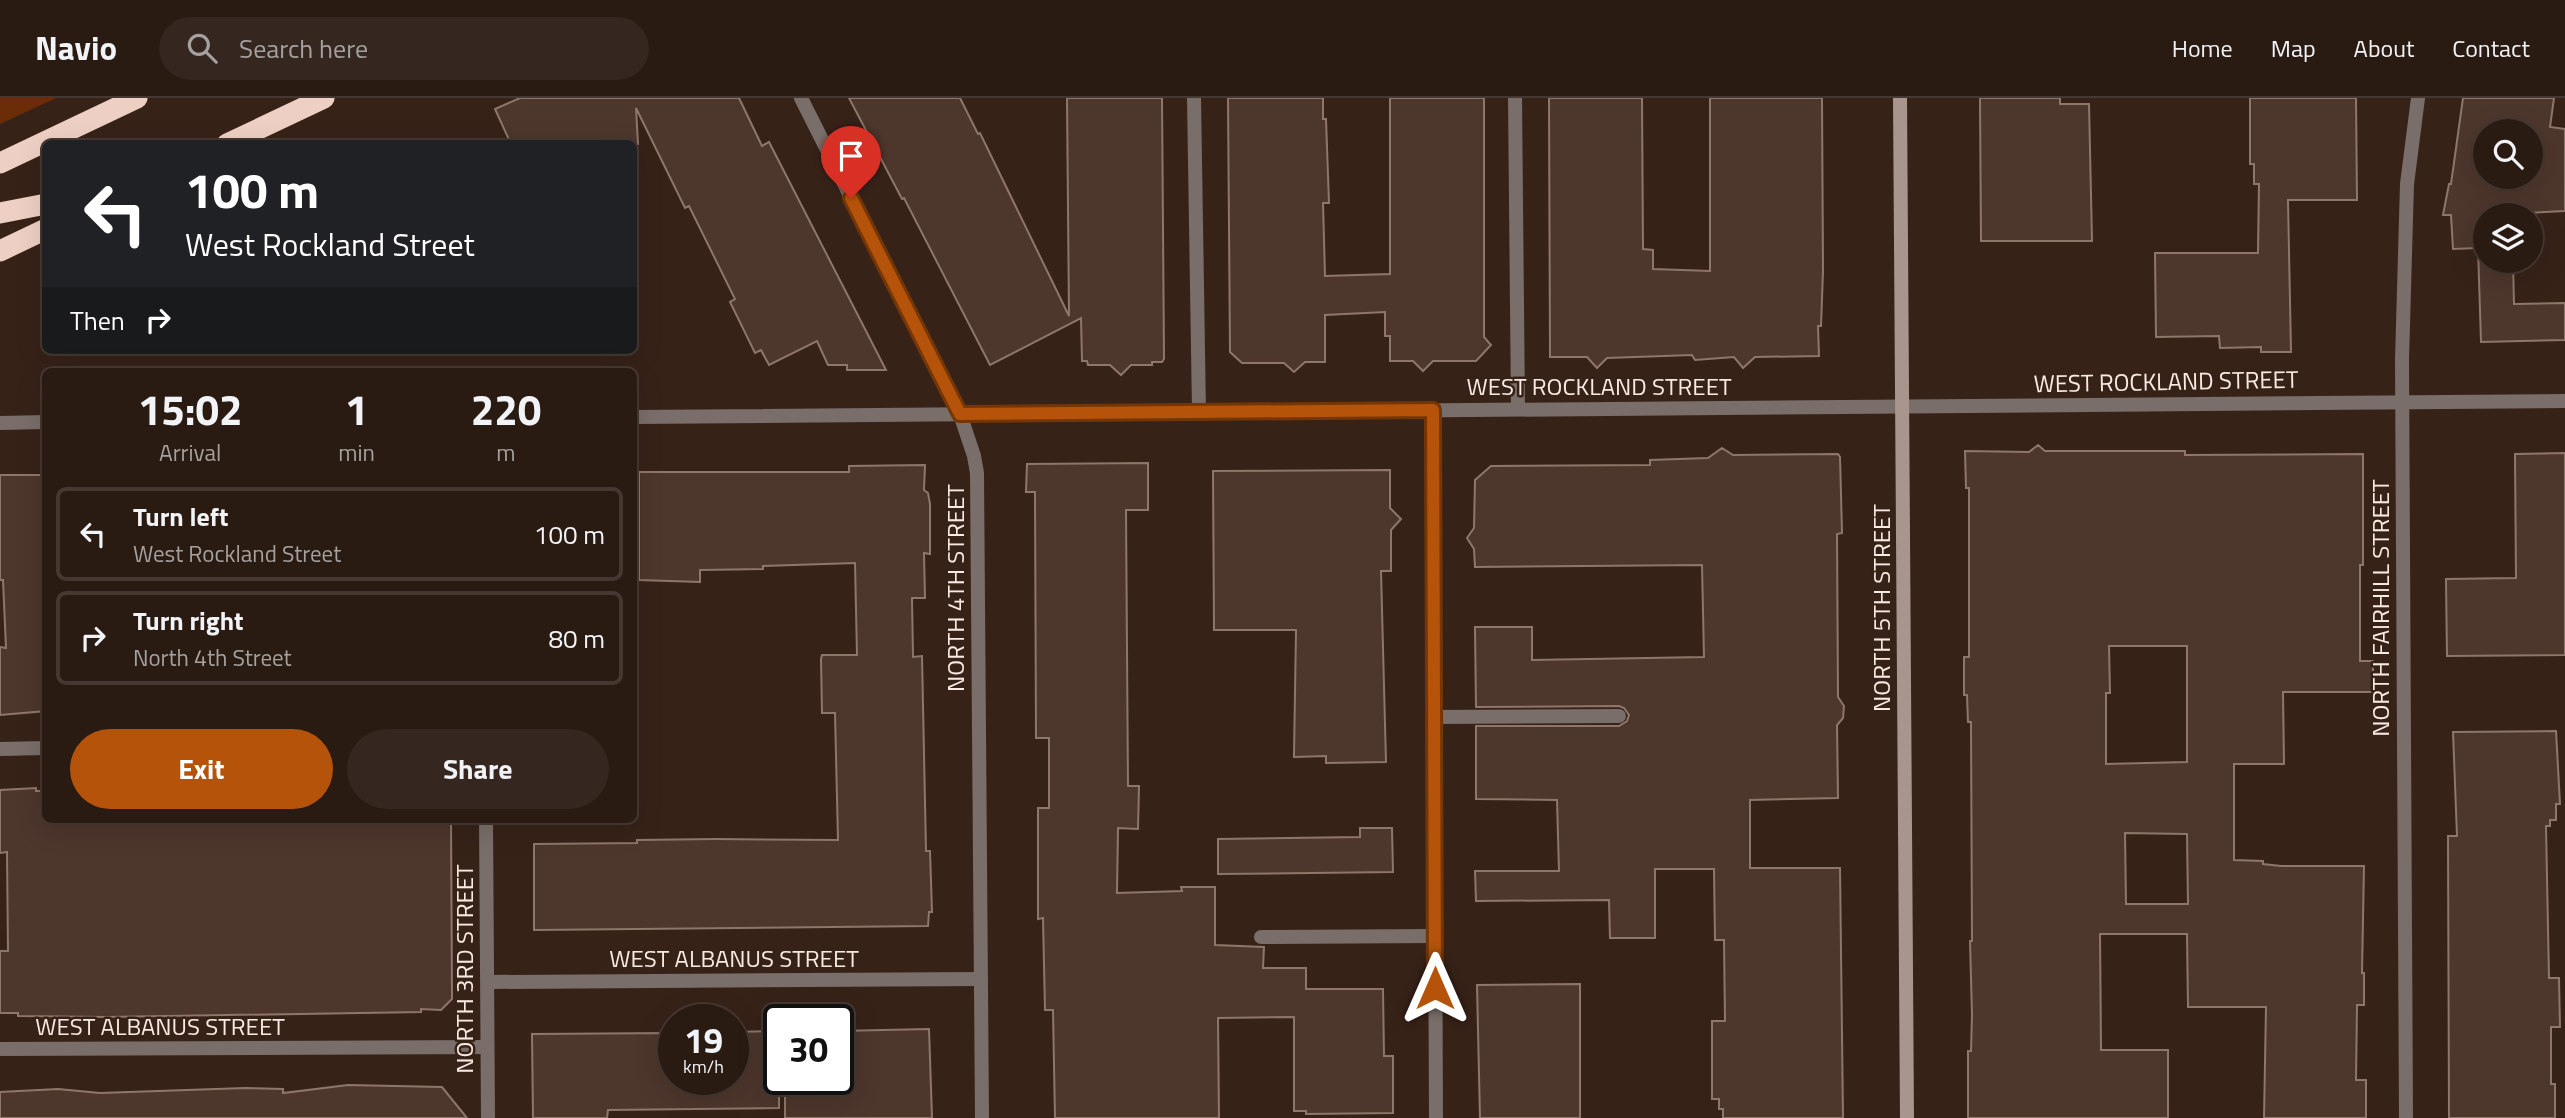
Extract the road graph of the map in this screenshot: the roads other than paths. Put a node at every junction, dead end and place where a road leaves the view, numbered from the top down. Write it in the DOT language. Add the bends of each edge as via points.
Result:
graph roads {
  1 [pos="137,98"];
  2 [pos="324,98"];
  3 [pos="801,98"];
  4 [pos="1194,98"];
  5 [pos="1515,98"];
  6 [pos="1900,98"];
  7 [pos="2418,98"];
  8 [pos="48,140"];
  9 [pos="236,140"];
  10 [pos="42,143"];
  11 [pos="0,163"];
  12 [pos="42,205"];
  13 [pos="0,213"];
  14 [pos="42,231"];
  15 [pos="0,251"];
  16 [pos="2565,401"];
  17 [pos="2402,402"];
  18 [pos="1903,406"];
  19 [pos="1518,409"];
  20 [pos="1433,410"];
  21 [pos="1199,412"];
  22 [pos="960,414"];
  23 [pos="637,417"];
  24 [pos="42,422"];
  25 [pos="0,423"];
  26 [pos="1619,716"];
  27 [pos="1434,717"];
  28 [pos="0,748"];
  29 [pos="42,748"];
  30 [pos="486,823"];
  31 [pos="1435,936"];
  32 [pos="1261,937"];
  33 [pos="981,979"];
  34 [pos="489,982"];
  35 [pos="487,1047"];
  36 [pos="0,1049"];
  37 [pos="488,1118"];
  38 [pos="982,1118"];
  39 [pos="1436,1118"];
  40 [pos="1907,1118"];
  41 [pos="2406,1118"];
  1 -- 8 [label="highway"];
  2 -- 9 [label="highway"];
  3 -- 22 [label="street, NORTH 4TH STREET"];
  4 -- 21 [label="street"];
  5 -- 19 [label="street"];
  6 -- 18 [label="street, NORTH 5TH STREET"];
  7 -- 17 [label="street, NORTH FAIRHILL STREET" via="2407,184"];
  10 -- 11 [label="highway"];
  12 -- 13 [label="highway"];
  14 -- 15 [label="highway"];
  16 -- 17 [label="street, WEST ROCKLAND STREET"];
  17 -- 18 [label="street, WEST ROCKLAND STREET"];
  17 -- 41 [label="street, NORTH FAIRHILL STREET"];
  18 -- 19 [label="street, WEST ROCKLAND STREET"];
  18 -- 40 [label="street, NORTH 5TH STREET"];
  19 -- 20 [label="street, WEST ROCKLAND STREET"];
  20 -- 21 [label="street, WEST ROCKLAND STREET"];
  20 -- 27 [label="street"];
  21 -- 22 [label="street, WEST ROCKLAND STREET"];
  22 -- 23 [label="street, WEST ROCKLAND STREET"];
  22 -- 33 [label="street, NORTH 4TH STREET" via="977,473"];
  24 -- 25 [label="street"];
  26 -- 27 [label="street"];
  27 -- 31 [label="street"];
  28 -- 29 [label="street"];
  30 -- 34 [label="street, NORTH 3RD STREET"];
  31 -- 32 [label="street"];
  31 -- 39 [label="street"];
  33 -- 34 [label="street, WEST ALBANUS STREET"];
  33 -- 38 [label="street, NORTH 4TH STREET"];
  34 -- 35 [label="street, NORTH 3RD STREET"];
  35 -- 36 [label="street, WEST ALBANUS STREET"];
  35 -- 37 [label="street, NORTH 3RD STREET"];
}
